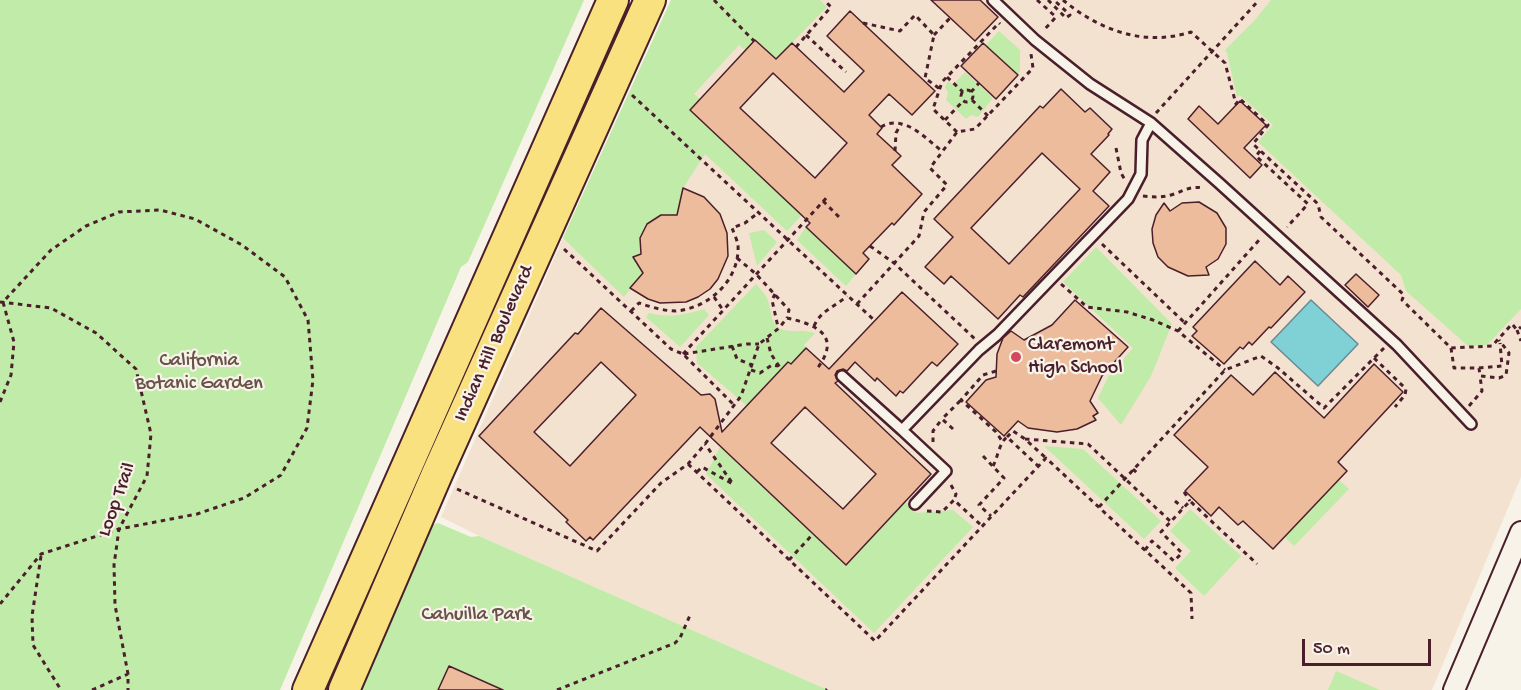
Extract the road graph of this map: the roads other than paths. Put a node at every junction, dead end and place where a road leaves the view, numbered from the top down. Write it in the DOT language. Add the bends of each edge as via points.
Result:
graph roads {
  1 [pos="613,0"];
  2 [pos="650,0"];
  3 [pos="993,0"];
  4 [pos="1151,123"];
  5 [pos="842,376"];
  6 [pos="1471,424"];
  7 [pos="902,430"];
  8 [pos="915,504"];
  9 [pos="1521,532"];
  10 [pos="1461,688"];
  11 [pos="308,690"];
  12 [pos="344,690"];
  1 -- 11 [label="main road, Indian Hill Boulevard"];
  2 -- 12 [label="main road, Indian Hill Boulevard"];
  3 -- 4 [label="lane" via="1090,84"];
  4 -- 6 [label="lane" via="1392,340"];
  4 -- 7 [label="lane" via="1142,140 1141,174 1128,199"];
  5 -- 7 [label="lane"];
  7 -- 8 [label="lane" via="946,471"];
  9 -- 10 [label="street"];
}
